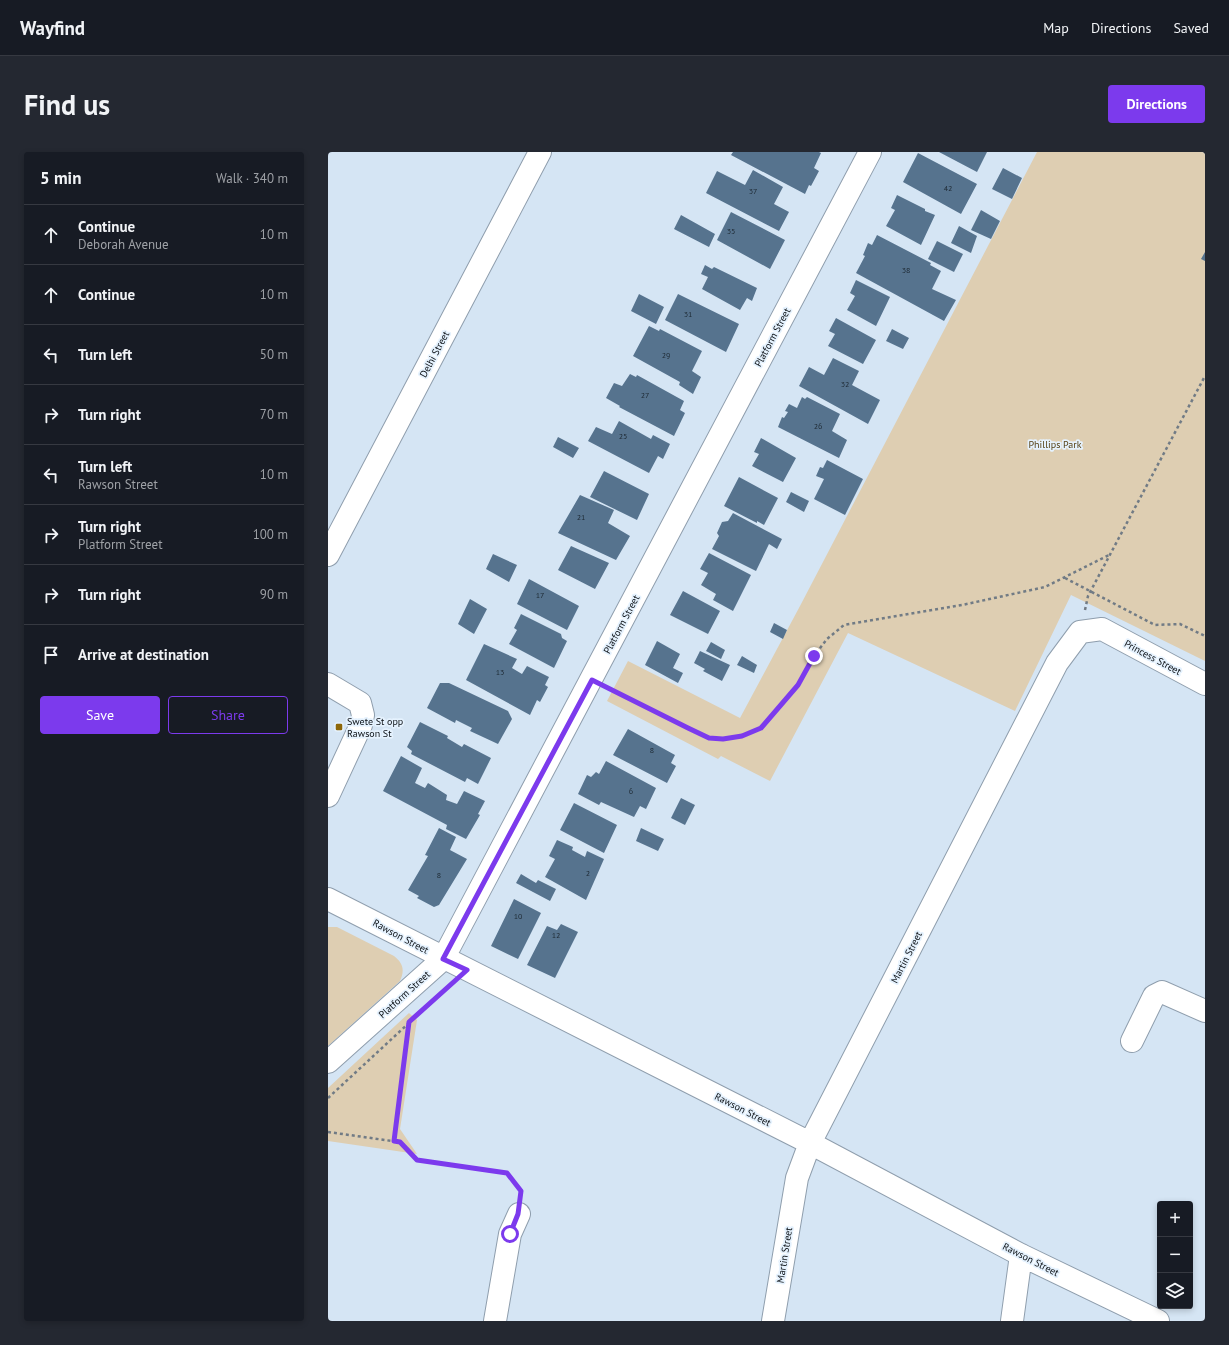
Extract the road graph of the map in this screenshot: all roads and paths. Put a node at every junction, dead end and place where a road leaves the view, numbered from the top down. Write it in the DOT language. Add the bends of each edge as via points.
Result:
graph roads {
  1 [pos="540,152"];
  2 [pos="870,152"];
  3 [pos="1205,376"];
  4 [pos="1111,554"];
  5 [pos="328,555"];
  6 [pos="1065,577"];
  7 [pos="1092,590"];
  8 [pos="1080,632"];
  9 [pos="1205,636"];
  10 [pos="592,680"];
  11 [pos="328,684"];
  12 [pos="1205,684"];
  13 [pos="328,796"];
  14 [pos="328,899"];
  15 [pos="443,959"];
  16 [pos="467,970"];
  17 [pos="1205,1011"];
  18 [pos="409,1022"];
  19 [pos="1132,1041"];
  20 [pos="328,1062"];
  21 [pos="328,1098"];
  22 [pos="328,1132"];
  23 [pos="394,1141"];
  24 [pos="810,1143"];
  25 [pos="518,1214"];
  26 [pos="1021,1255"];
  27 [pos="495,1321"];
  28 [pos="773,1321"];
  29 [pos="1012,1321"];
  30 [pos="1158,1321"];
  1 -- 5 [label="street, Delhi Street"];
  2 -- 10 [label="street, Platform Street"];
  3 -- 4 [label="path"];
  4 -- 6 [label="path"];
  4 -- 7 [label="path"];
  6 -- 7 [label="path"];
  6 -- 10 [label="path" via="1045,587 962,605 844,625 827,639 798,685 761,728 742,736 709,738"];
  7 -- 8 [label="path"];
  7 -- 9 [label="path" via="1156,625 1180,624"];
  8 -- 12 [label="street, Princess Street" via="1102,629"];
  8 -- 24 [label="street, Martin Street" via="1057,663"];
  10 -- 15 [label="street, Platform Street"];
  11 -- 13 [label="street" via="360,703 363,715 361,725"];
  14 -- 15 [label="street, Rawson Street"];
  15 -- 16 [label="street, Rawson Street"];
  15 -- 20 [label="street, Platform Street"];
  16 -- 18 [label="path"];
  16 -- 24 [label="street, Rawson Street"];
  17 -- 19 [label="street" via="1162,992 1154,996"];
  18 -- 21 [label="path"];
  18 -- 23 [label="path"];
  22 -- 23 [label="path"];
  23 -- 25 [label="path" via="400,1142 417,1160 507,1173 521,1191"];
  24 -- 26 [label="street, Rawson Street"];
  24 -- 28 [label="street, Martin Street" via="797,1178"];
  25 -- 27 [label="street" via="510,1234"];
  26 -- 29 [label="street"];
  26 -- 30 [label="street, Rawson Street"];
}
